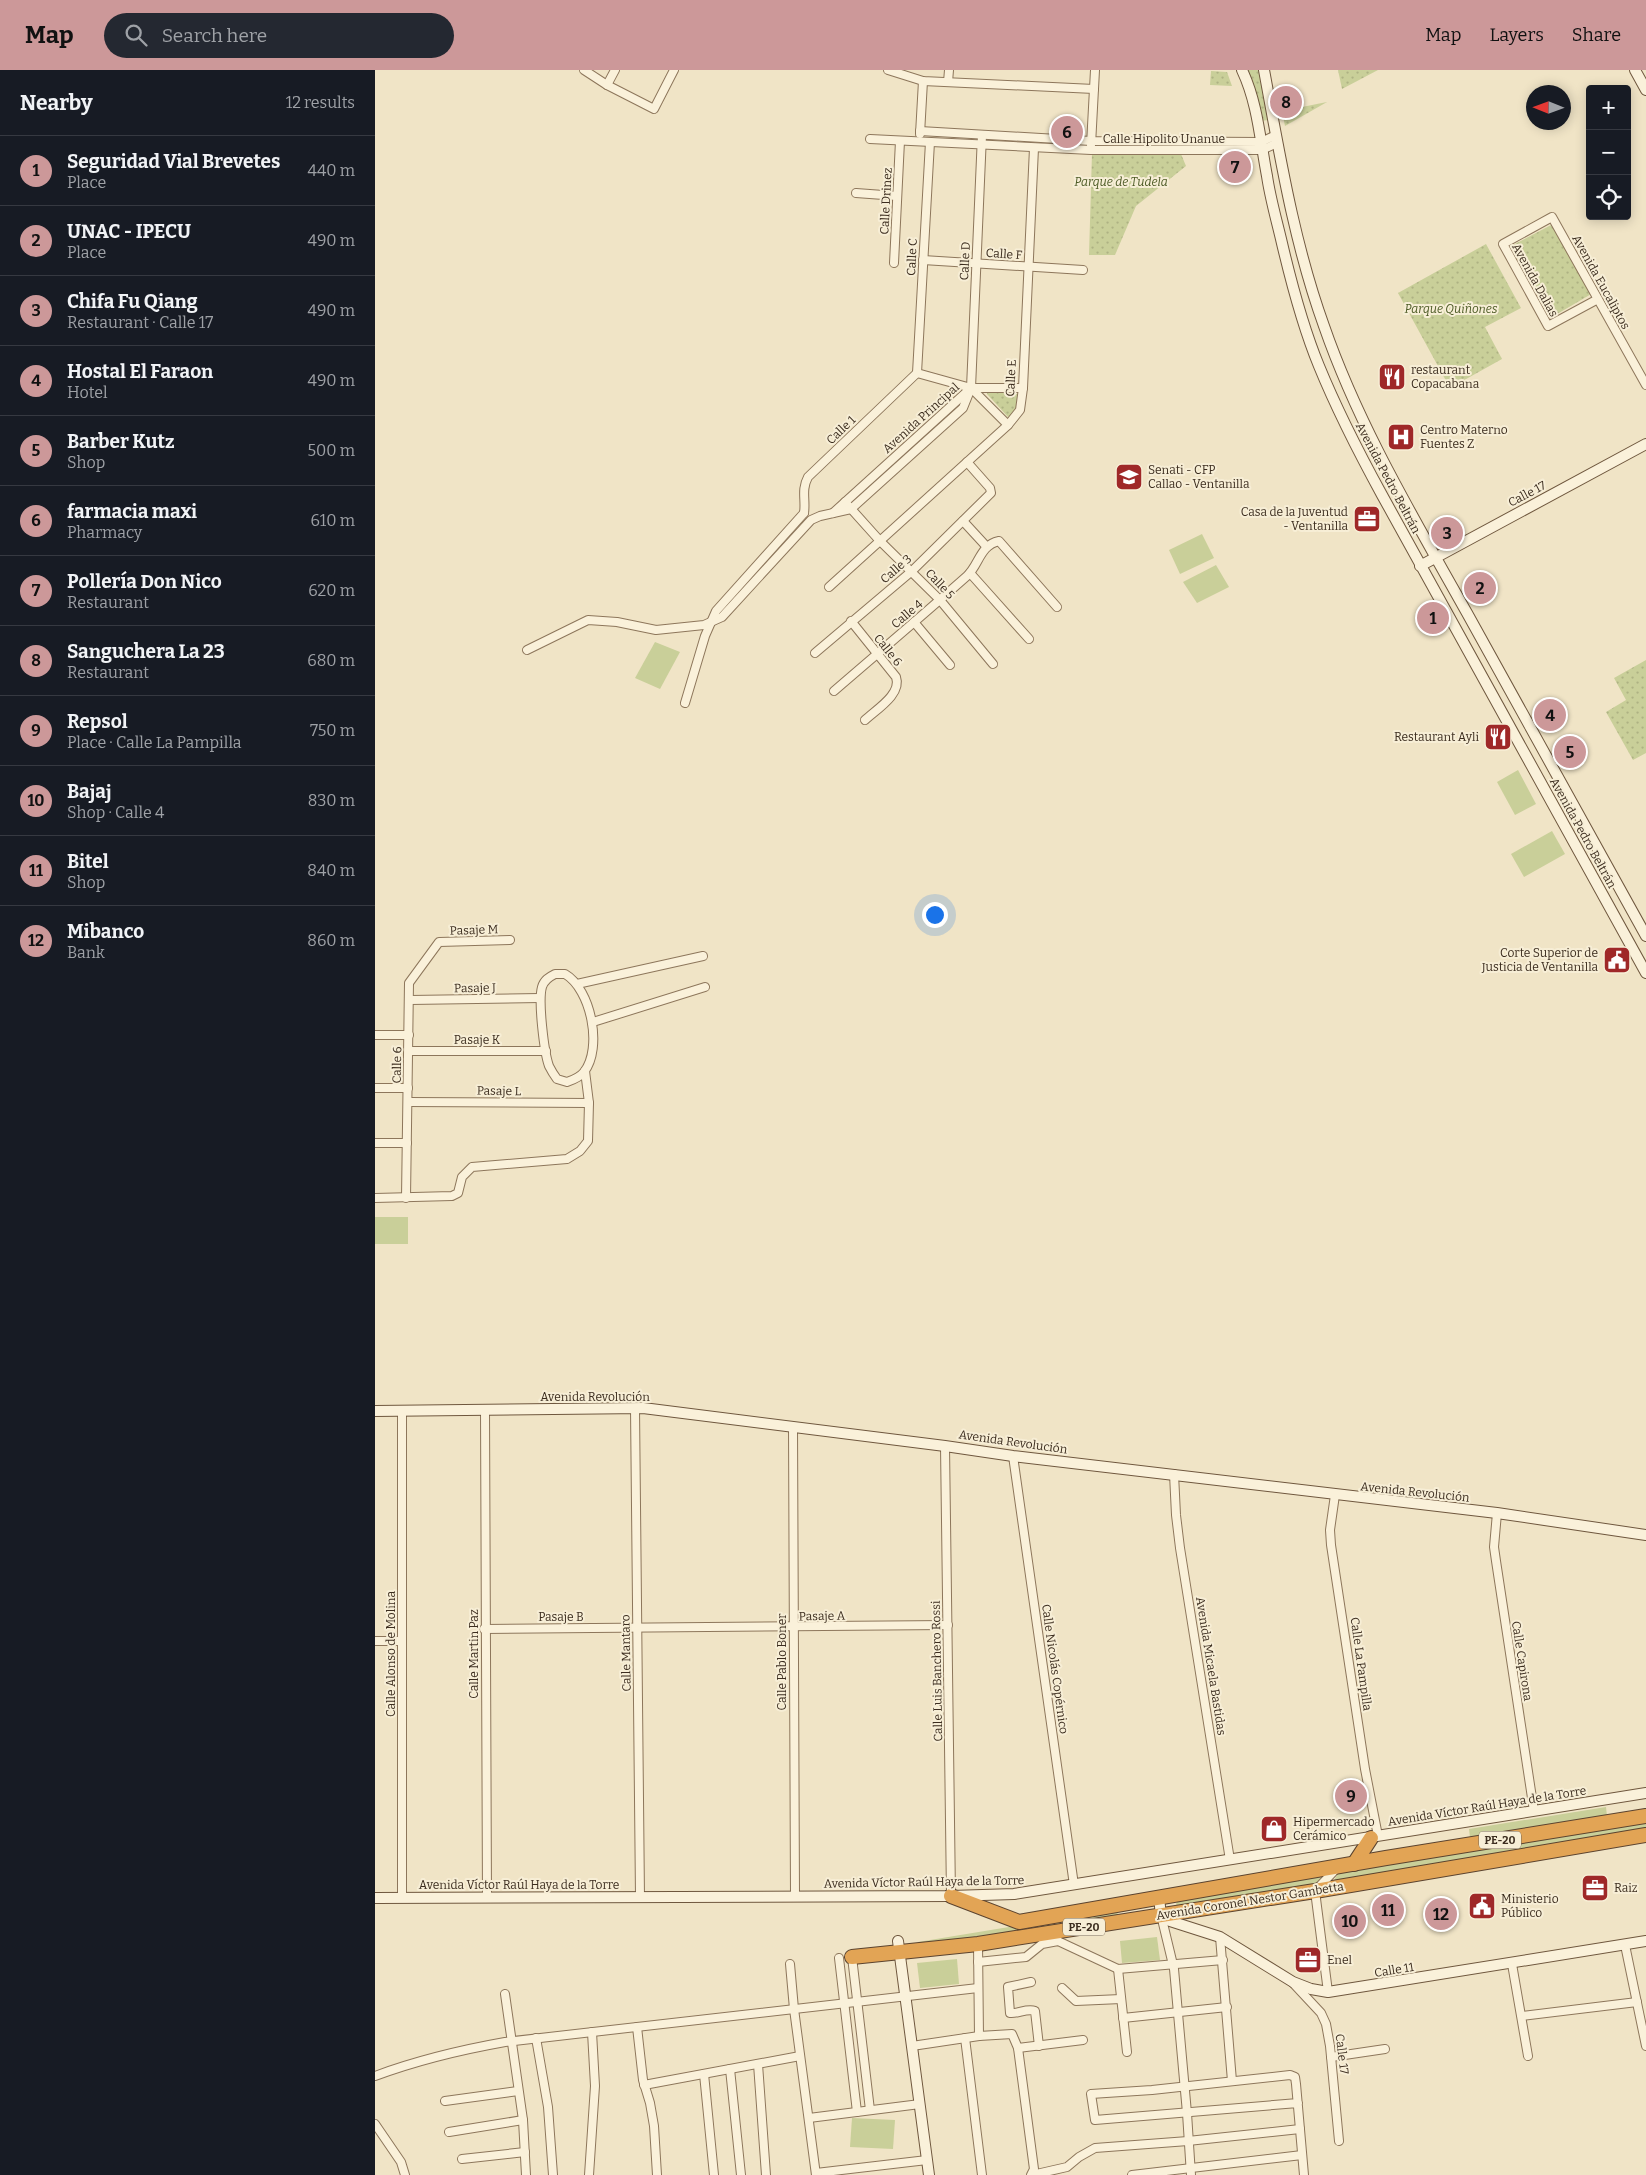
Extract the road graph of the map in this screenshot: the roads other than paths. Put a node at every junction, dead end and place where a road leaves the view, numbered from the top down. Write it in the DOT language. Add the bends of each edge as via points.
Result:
graph roads {
  1 [pos="584,70"];
  2 [pos="615,70"];
  3 [pos="674,70"];
  4 [pos="949,70"];
  5 [pos="1095,70"];
  6 [pos="1242,70"];
  7 [pos="1264,70"];
  8 [pos="893,71"];
  9 [pos="1640,74"];
  10 [pos="923,81"];
  11 [pos="948,82"];
  12 [pos="607,85"];
  13 [pos="1094,89"];
  14 [pos="1646,90"];
  15 [pos="920,131"];
  16 [pos="982,135"];
  17 [pos="870,139"];
  18 [pos="1276,139"];
  19 [pos="900,141"];
  20 [pos="1091,141"];
  21 [pos="920,142"];
  22 [pos="930,142"];
  23 [pos="982,145"];
  24 [pos="1262,146"];
  25 [pos="1034,148"];
  26 [pos="1091,150"];
  27 [pos="856,193"];
  28 [pos="897,196"];
  29 [pos="1503,244"];
  30 [pos="923,260"];
  31 [pos="894,263"];
  32 [pos="976,264"];
  33 [pos="1028,267"];
  34 [pos="1083,270"];
  35 [pos="1598,299"];
  36 [pos="917,373"];
  37 [pos="1646,385"];
  38 [pos="971,388"];
  39 [pos="1023,388"];
  40 [pos="1008,425"];
  41 [pos="1646,444"];
  42 [pos="967,462"];
  43 [pos="845,502"];
  44 [pos="851,510"];
  45 [pos="833,512"];
  46 [pos="804,513"];
  47 [pos="811,520"];
  48 [pos="963,521"];
  49 [pos="880,541"];
  50 [pos="986,546"];
  51 [pos="1436,558"];
  52 [pos="1420,566"];
  53 [pos="912,571"];
  54 [pos="970,573"];
  55 [pos="829,586"];
  56 [pos="940,600"];
  57 [pos="1057,607"];
  58 [pos="851,621"];
  59 [pos="711,622"];
  60 [pos="914,622"];
  61 [pos="1029,639"];
  62 [pos="527,650"];
  63 [pos="815,653"];
  64 [pos="876,654"];
  65 [pos="993,664"];
  66 [pos="950,665"];
  67 [pos="834,691"];
  68 [pos="685,703"];
  69 [pos="865,720"];
  70 [pos="1625,899"];
  71 [pos="1610,908"];
  72 [pos="1646,936"];
  73 [pos="510,940"];
  74 [pos="439,942"];
  75 [pos="703,956"];
  76 [pos="1646,973"];
  77 [pos="577,984"];
  78 [pos="705,987"];
  79 [pos="540,998"];
  80 [pos="410,1000"];
  81 [pos="593,1022"];
  82 [pos="375,1035"];
  83 [pos="409,1035"];
  84 [pos="409,1051"];
  85 [pos="546,1051"];
  86 [pos="585,1071"];
  87 [pos="375,1088"];
  88 [pos="408,1088"];
  89 [pos="408,1102"];
  90 [pos="589,1103"];
  91 [pos="375,1143"];
  92 [pos="407,1143"];
  93 [pos="375,1198"];
  94 [pos="406,1198"];
  95 [pos="635,1408"];
  96 [pos="485,1410"];
  97 [pos="375,1411"];
  98 [pos="402,1411"];
  99 [pos="793,1427"];
  100 [pos="945,1446"];
  101 [pos="1013,1456"];
  102 [pos="1175,1474"];
  103 [pos="1335,1495"];
  104 [pos="1497,1514"];
  105 [pos="1646,1536"];
  106 [pos="948,1625"];
  107 [pos="793,1627"];
  108 [pos="637,1628"];
  109 [pos="484,1629"];
  110 [pos="375,1641"];
  111 [pos="402,1641"];
  112 [pos="1646,1793"];
  113 [pos="1535,1811"];
  114 [pos="1646,1816"];
  115 [pos="1646,1835"];
  116 [pos="1375,1837"];
  117 [pos="1230,1860"];
  118 [pos="1354,1864"];
  119 [pos="1337,1868"];
  120 [pos="1074,1885"];
  121 [pos="1315,1891"];
  122 [pos="1175,1895"];
  123 [pos="795,1896"];
  124 [pos="951,1896"];
  125 [pos="640,1897"];
  126 [pos="375,1898"];
  127 [pos="402,1898"];
  128 [pos="487,1898"];
  129 [pos="1159,1898"];
  130 [pos="1128,1903"];
  131 [pos="1177,1913"];
  132 [pos="1161,1915"];
  133 [pos="1131,1920"];
  134 [pos="1220,1937"];
  135 [pos="1646,1941"];
  136 [pos="978,1944"];
  137 [pos="1625,1945"];
  138 [pos="899,1947"];
  139 [pos="845,1958"];
  140 [pos="1223,1960"];
  141 [pos="978,1962"];
  142 [pos="790,1964"];
  143 [pos="1173,1964"];
  144 [pos="1512,1964"];
  145 [pos="1118,1969"];
  146 [pos="1031,1982"];
  147 [pos="1293,1982"];
  148 [pos="978,1988"];
  149 [pos="1062,1988"];
  150 [pos="1328,1992"];
  151 [pos="505,1994"];
  152 [pos="905,1996"];
  153 [pos="1121,2000"];
  154 [pos="856,2002"];
  155 [pos="1637,2002"];
  156 [pos="843,2003"];
  157 [pos="1227,2007"];
  158 [pos="794,2009"];
  159 [pos="1178,2013"];
  160 [pos="1523,2016"];
  161 [pos="1123,2018"];
  162 [pos="637,2027"];
  163 [pos="592,2032"];
  164 [pos="979,2036"];
  165 [pos="536,2038"];
  166 [pos="965,2038"];
  167 [pos="1083,2040"];
  168 [pos="511,2041"];
  169 [pos="912,2046"];
  170 [pos="1039,2046"];
  171 [pos="1646,2046"];
  172 [pos="1018,2048"];
  173 [pos="1385,2049"];
  174 [pos="1127,2052"];
  175 [pos="800,2056"];
  176 [pos="1528,2056"];
  177 [pos="1331,2057"];
  178 [pos="758,2064"];
  179 [pos="730,2069"];
  180 [pos="704,2074"];
  181 [pos="375,2076"];
  182 [pos="1232,2081"];
  183 [pos="644,2085"];
  184 [pos="1185,2086"];
  185 [pos="518,2091"];
  186 [pos="445,2100"];
  187 [pos="1298,2103"];
  188 [pos="920,2104"];
  189 [pos="870,2110"];
  190 [pos="857,2112"];
  191 [pos="1187,2113"];
  192 [pos="809,2118"];
  193 [pos="523,2120"];
  194 [pos="375,2124"];
  195 [pos="1300,2129"];
  196 [pos="449,2132"];
  197 [pos="1188,2141"];
  198 [pos="1339,2141"];
  199 [pos="525,2152"];
  200 [pos="1303,2155"];
  201 [pos="462,2159"];
  202 [pos="927,2160"];
  203 [pos="1050,2172"];
  204 [pos="1191,2172"];
  205 [pos="816,2174"];
  206 [pos="405,2175"];
  207 [pos="526,2175"];
  208 [pos="553,2175"];
  209 [pos="589,2175"];
  210 [pos="657,2175"];
  211 [pos="714,2175"];
  212 [pos="741,2175"];
  213 [pos="766,2175"];
  214 [pos="929,2175"];
  215 [pos="982,2175"];
  216 [pos="1032,2175"];
  217 [pos="1131,2175"];
  218 [pos="1304,2175"];
  1 -- 12 [label="street"];
  2 -- 12 [label="street"];
  3 -- 12 [label="street" via="653,109"];
  4 -- 11 [label="street"];
  5 -- 13 [label="street"];
  6 -- 24 [label="street, Avenida Pedro Beltrán" via="1250,86"];
  7 -- 18 [label="street, Avenida Pedro Beltrán"];
  8 -- 10 [label="street"];
  9 -- 14 [label="street"];
  10 -- 11 [label="street"];
  10 -- 15 [label="street"];
  11 -- 13 [label="street"];
  13 -- 20 [label="street"];
  15 -- 16 [label="street, Calle Hipolito Unanue"];
  15 -- 21 [label="street"];
  16 -- 20 [label="street, Calle Hipolito Unanue"];
  16 -- 23 [label="street, Calle D"];
  17 -- 19 [label="street, Calle Hipolito Unanue"];
  18 -- 24 [label="street, Calle Hipolito Unanue"];
  18 -- 51 [label="street, Avenida Pedro Beltrán" via="1297,234 1336,360 1363,421"];
  19 -- 21 [label="street, Calle Hipolito Unanue"];
  19 -- 28 [label="street, Calle Drinez"];
  20 -- 24 [label="street, Calle Hipolito Unanue"];
  20 -- 26 [label="street"];
  21 -- 22 [label="street, Calle Hipolito Unanue"];
  22 -- 23 [label="street, Calle Hipolito Unanue"];
  22 -- 30 [label="street, Calle C"];
  23 -- 25 [label="street, Calle Hipolito Unanue"];
  23 -- 32 [label="street, Calle D"];
  24 -- 26 [label="street, Calle Hipolito Unanue"];
  24 -- 52 [label="street, Avenida Pedro Beltrán" via="1289,270 1319,366 1357,450"];
  25 -- 26 [label="street, Calle Hipolito Unanue"];
  25 -- 33 [label="street, Calle E"];
  27 -- 28 [label="street"];
  28 -- 31 [label="street, Calle Drinez"];
  29 -- 35 [label="street, Avenida Eucaliptos" via="1552,217"];
  29 -- 35 [label="street, Avenida Dalias" via="1548,326"];
  30 -- 32 [label="street, Calle F"];
  30 -- 36 [label="street, Calle C"];
  32 -- 33 [label="street, Calle F"];
  32 -- 38 [label="street, Calle D"];
  33 -- 34 [label="street, Calle F"];
  33 -- 39 [label="street, Calle E"];
  35 -- 37 [label="street, Avenida Eucaliptos"];
  36 -- 38 [label="street"];
  36 -- 46 [label="street, Calle 1" via="808,478 804,485"];
  38 -- 39 [label="street"];
  38 -- 40 [label="street"];
  38 -- 43 [label="street, Avenida Principal"];
  38 -- 44 [label="street, Avenida Principal" via="963,408"];
  39 -- 40 [label="street, Calle E" via="1019,410"];
  40 -- 42 [label="street, Calle E"];
  41 -- 51 [label="street, Calle 17"];
  42 -- 48 [label="street, Calle 3" via="990,488 991,494"];
  42 -- 49 [label="street, Calle E"];
  43 -- 44 [label="street, Calle 5"];
  43 -- 45 [label="street, Avenida Principal"];
  44 -- 45 [label="street, Avenida Principal"];
  44 -- 49 [label="street, Calle 5"];
  45 -- 47 [label="street, Avenida Principal"];
  46 -- 47 [label="street"];
  46 -- 59 [label="street" via="717,611"];
  47 -- 59 [label="street, Avenida Principal" via="723,617"];
  48 -- 50 [label="street"];
  48 -- 53 [label="street, Calle 3"];
  49 -- 53 [label="street, Calle 5"];
  49 -- 55 [label="street, Calle E"];
  50 -- 54 [label="street, Calle 4"];
  50 -- 57 [label="street" via="999,541"];
  51 -- 52 [label="street, Calle 17"];
  51 -- 70 [label="street, Avenida Pedro Beltrán"];
  52 -- 71 [label="street, Avenida Pedro Beltrán"];
  53 -- 56 [label="street, Calle 5"];
  53 -- 58 [label="street, Calle 3"];
  54 -- 56 [label="street, Calle 4"];
  54 -- 61 [label="street"];
  56 -- 60 [label="street, Calle 4"];
  56 -- 65 [label="street, Calle 5"];
  58 -- 63 [label="street, Calle 3"];
  58 -- 64 [label="street, Calle 6"];
  59 -- 62 [label="street, Avenida Principal" via="656,630 588,620"];
  59 -- 68 [label="street"];
  60 -- 64 [label="street, Calle 4"];
  60 -- 66 [label="street"];
  64 -- 67 [label="street, Calle 4"];
  64 -- 69 [label="street, Calle 6" via="898,683 892,695"];
  70 -- 71 [label="street"];
  70 -- 72 [label="street, Avenida Pedro Beltrán"];
  71 -- 76 [label="street, Avenida Pedro Beltrán"];
  73 -- 74 [label="street, Pasaje M"];
  74 -- 80 [label="street, Calle 6" via="410,981"];
  75 -- 77 [label="street"];
  77 -- 79 [label="street" via="565,974 555,974 547,978"];
  77 -- 81 [label="street"];
  78 -- 81 [label="street"];
  79 -- 80 [label="street, Pasaje J"];
  79 -- 85 [label="street"];
  80 -- 83 [label="street, Calle 6"];
  81 -- 86 [label="street" via="593,1044"];
  82 -- 83 [label="street"];
  83 -- 84 [label="street, Calle 6"];
  84 -- 85 [label="street, Pasaje K"];
  84 -- 88 [label="street, Calle 6"];
  85 -- 86 [label="street" via="549,1066 557,1080 567,1082"];
  86 -- 90 [label="street"];
  87 -- 88 [label="street"];
  88 -- 89 [label="street, Calle 6"];
  89 -- 90 [label="street, Pasaje L"];
  89 -- 92 [label="street, Calle 6"];
  90 -- 94 [label="street" via="588,1141 567,1159 474,1166 462,1177 458,1194"];
  91 -- 92 [label="street"];
  92 -- 94 [label="street, Calle 6"];
  93 -- 94 [label="street"];
  95 -- 96 [label="street, Avenida Revolución"];
  95 -- 99 [label="street, Avenida Revolución"];
  95 -- 108 [label="street, Calle Mantaro"];
  96 -- 98 [label="street, Avenida Revolución"];
  96 -- 109 [label="street, Calle Martin Paz"];
  97 -- 98 [label="street, Avenida Revolución"];
  98 -- 111 [label="street, Calle Alonso de Molina"];
  99 -- 100 [label="street, Avenida Revolución"];
  99 -- 107 [label="street, Calle Pablo Boner"];
  100 -- 101 [label="street, Avenida Revolución"];
  100 -- 106 [label="street, Calle Luis Banchero Rossi"];
  101 -- 102 [label="street, Avenida Revolución"];
  101 -- 120 [label="street, Calle Nicolás Copérnico"];
  102 -- 103 [label="street, Avenida Revolución"];
  102 -- 117 [label="street, Avenida Micaela Bastidas" via="1180,1548"];
  103 -- 104 [label="street, Avenida Revolución"];
  103 -- 116 [label="street, Calle La Pampilla" via="1331,1545"];
  104 -- 105 [label="street, Avenida Revolución"];
  104 -- 113 [label="street, Calle Capirona" via="1494,1547"];
  106 -- 107 [label="street, Pasaje A"];
  106 -- 124 [label="street, Calle Luis Banchero Rossi"];
  107 -- 108 [label="street, Pasaje A"];
  107 -- 123 [label="street, Calle Pablo Boner"];
  108 -- 109 [label="street, Pasaje B"];
  108 -- 125 [label="street, Calle Mantaro"];
  109 -- 128 [label="street, Calle Martin Paz"];
  110 -- 111 [label="street"];
  111 -- 127 [label="street, Calle Alonso de Molina"];
  112 -- 113 [label="street, Avenida Víctor Raúl Haya de la Torre"];
  113 -- 116 [label="street, Avenida Víctor Raúl Haya de la Torre"];
  114 -- 118 [label="highway, Avenida Coronel Nestor Gambetta / PE-20"];
  115 -- 121 [label="highway, Avenida Coronel Nestor Gambetta / PE-20"];
  116 -- 117 [label="street, Avenida Víctor Raúl Haya de la Torre"];
  116 -- 118 [label="highway"];
  117 -- 120 [label="street, Avenida Víctor Raúl Haya de la Torre"];
  118 -- 119 [label="highway, Avenida Coronel Nestor Gambetta / PE-20"];
  119 -- 121 [label="street"];
  119 -- 122 [label="highway, Avenida Coronel Nestor Gambetta / PE-20"];
  120 -- 124 [label="street, Avenida Víctor Raúl Haya de la Torre" via="1024,1893"];
  121 -- 131 [label="highway, Avenida Coronel Nestor Gambetta / PE-20"];
  121 -- 150 [label="street"];
  122 -- 129 [label="highway, Avenida Coronel Nestor Gambetta / PE-20"];
  122 -- 131 [label="highway" via="1173,1902"];
  123 -- 124 [label="street, Avenida Víctor Raúl Haya de la Torre"];
  123 -- 125 [label="street, Avenida Víctor Raúl Haya de la Torre"];
  124 -- 130 [label="highway, Avenida Coronel Nestor Gambetta / PE-20" via="1019,1922"];
  125 -- 128 [label="street, Avenida Víctor Raúl Haya de la Torre"];
  126 -- 127 [label="street, Avenida Víctor Raúl Haya de la Torre"];
  127 -- 128 [label="street, Avenida Víctor Raúl Haya de la Torre"];
  129 -- 130 [label="highway, Avenida Coronel Nestor Gambetta / PE-20"];
  129 -- 132 [label="street"];
  130 -- 133 [label="highway" via="1133,1911"];
  131 -- 132 [label="highway, Avenida Coronel Nestor Gambetta / PE-20"];
  132 -- 133 [label="highway, Avenida Coronel Nestor Gambetta / PE-20"];
  132 -- 134 [label="street, Calle 11"];
  132 -- 143 [label="street"];
  133 -- 136 [label="highway, Avenida Coronel Nestor Gambetta / PE-20"];
  134 -- 140 [label="street"];
  134 -- 147 [label="street, Calle 11"];
  135 -- 137 [label="street, Calle 11"];
  136 -- 138 [label="highway, Avenida Coronel Nestor Gambetta / PE-20"];
  136 -- 141 [label="street"];
  137 -- 144 [label="street, Calle 11"];
  137 -- 155 [label="street"];
  138 -- 139 [label="highway, Avenida Coronel Nestor Gambetta / PE-20"];
  138 -- 152 [label="street"];
  139 -- 154 [label="street"];
  139 -- 156 [label="street"];
  140 -- 143 [label="street"];
  140 -- 157 [label="street"];
  141 -- 145 [label="street" via="1026,1957 1042,1944 1058,1941"];
  141 -- 148 [label="street"];
  142 -- 158 [label="street"];
  143 -- 145 [label="street"];
  143 -- 159 [label="street"];
  144 -- 150 [label="street, Calle 11"];
  144 -- 160 [label="street"];
  145 -- 153 [label="street"];
  146 -- 170 [label="street" via="1008,1987 1008,2009 1009,2013 1035,2011"];
  147 -- 150 [label="street, Calle 11"];
  147 -- 177 [label="street, Calle 17" via="1321,2012"];
  148 -- 152 [label="street"];
  148 -- 164 [label="street"];
  149 -- 153 [label="street" via="1076,2001"];
  151 -- 168 [label="street"];
  152 -- 154 [label="street"];
  152 -- 169 [label="street"];
  153 -- 161 [label="street"];
  154 -- 156 [label="street"];
  154 -- 189 [label="street"];
  155 -- 160 [label="street"];
  155 -- 171 [label="street"];
  156 -- 158 [label="street"];
  156 -- 190 [label="street"];
  157 -- 159 [label="street"];
  157 -- 182 [label="street"];
  158 -- 162 [label="street"];
  158 -- 175 [label="street"];
  159 -- 161 [label="street"];
  159 -- 184 [label="street"];
  160 -- 176 [label="street"];
  161 -- 174 [label="street"];
  162 -- 163 [label="street"];
  162 -- 183 [label="street"];
  163 -- 165 [label="street"];
  163 -- 209 [label="street" via="595,2086"];
  164 -- 166 [label="street"];
  164 -- 172 [label="street" via="1012,2034"];
  165 -- 168 [label="street"];
  165 -- 208 [label="street" via="548,2107"];
  166 -- 169 [label="street"];
  166 -- 215 [label="street"];
  167 -- 170 [label="street"];
  168 -- 181 [label="street" via="425,2059"];
  168 -- 185 [label="street"];
  169 -- 188 [label="street"];
  170 -- 172 [label="street"];
  172 -- 216 [label="street" via="1034,2169"];
  173 -- 177 [label="street"];
  175 -- 178 [label="street"];
  175 -- 192 [label="street"];
  177 -- 198 [label="street, Calle 17"];
  178 -- 179 [label="street"];
  178 -- 213 [label="street"];
  179 -- 180 [label="street"];
  179 -- 212 [label="street"];
  180 -- 183 [label="street"];
  180 -- 211 [label="street"];
  182 -- 184 [label="street"];
  182 -- 187 [label="street" via="1290,2075 1295,2077"];
  183 -- 210 [label="street" via="654,2126"];
  184 -- 191 [label="street"];
  184 -- 191 [label="street" via="1091,2094 1095,2120"];
  185 -- 186 [label="street"];
  185 -- 193 [label="street"];
  187 -- 191 [label="street"];
  187 -- 195 [label="street"];
  188 -- 189 [label="street"];
  188 -- 202 [label="street"];
  189 -- 190 [label="street"];
  190 -- 192 [label="street"];
  191 -- 197 [label="street"];
  192 -- 205 [label="street"];
  193 -- 196 [label="street"];
  193 -- 199 [label="street"];
  194 -- 206 [label="street" via="401,2162"];
  195 -- 197 [label="street"];
  195 -- 200 [label="street"];
  197 -- 203 [label="street" via="1095,2148 1067,2167"];
  197 -- 204 [label="street"];
  199 -- 201 [label="street"];
  199 -- 207 [label="street"];
  200 -- 204 [label="street"];
  200 -- 218 [label="street"];
  202 -- 205 [label="street"];
  202 -- 214 [label="street"];
  203 -- 216 [label="street"];
  204 -- 217 [label="street"];
}
